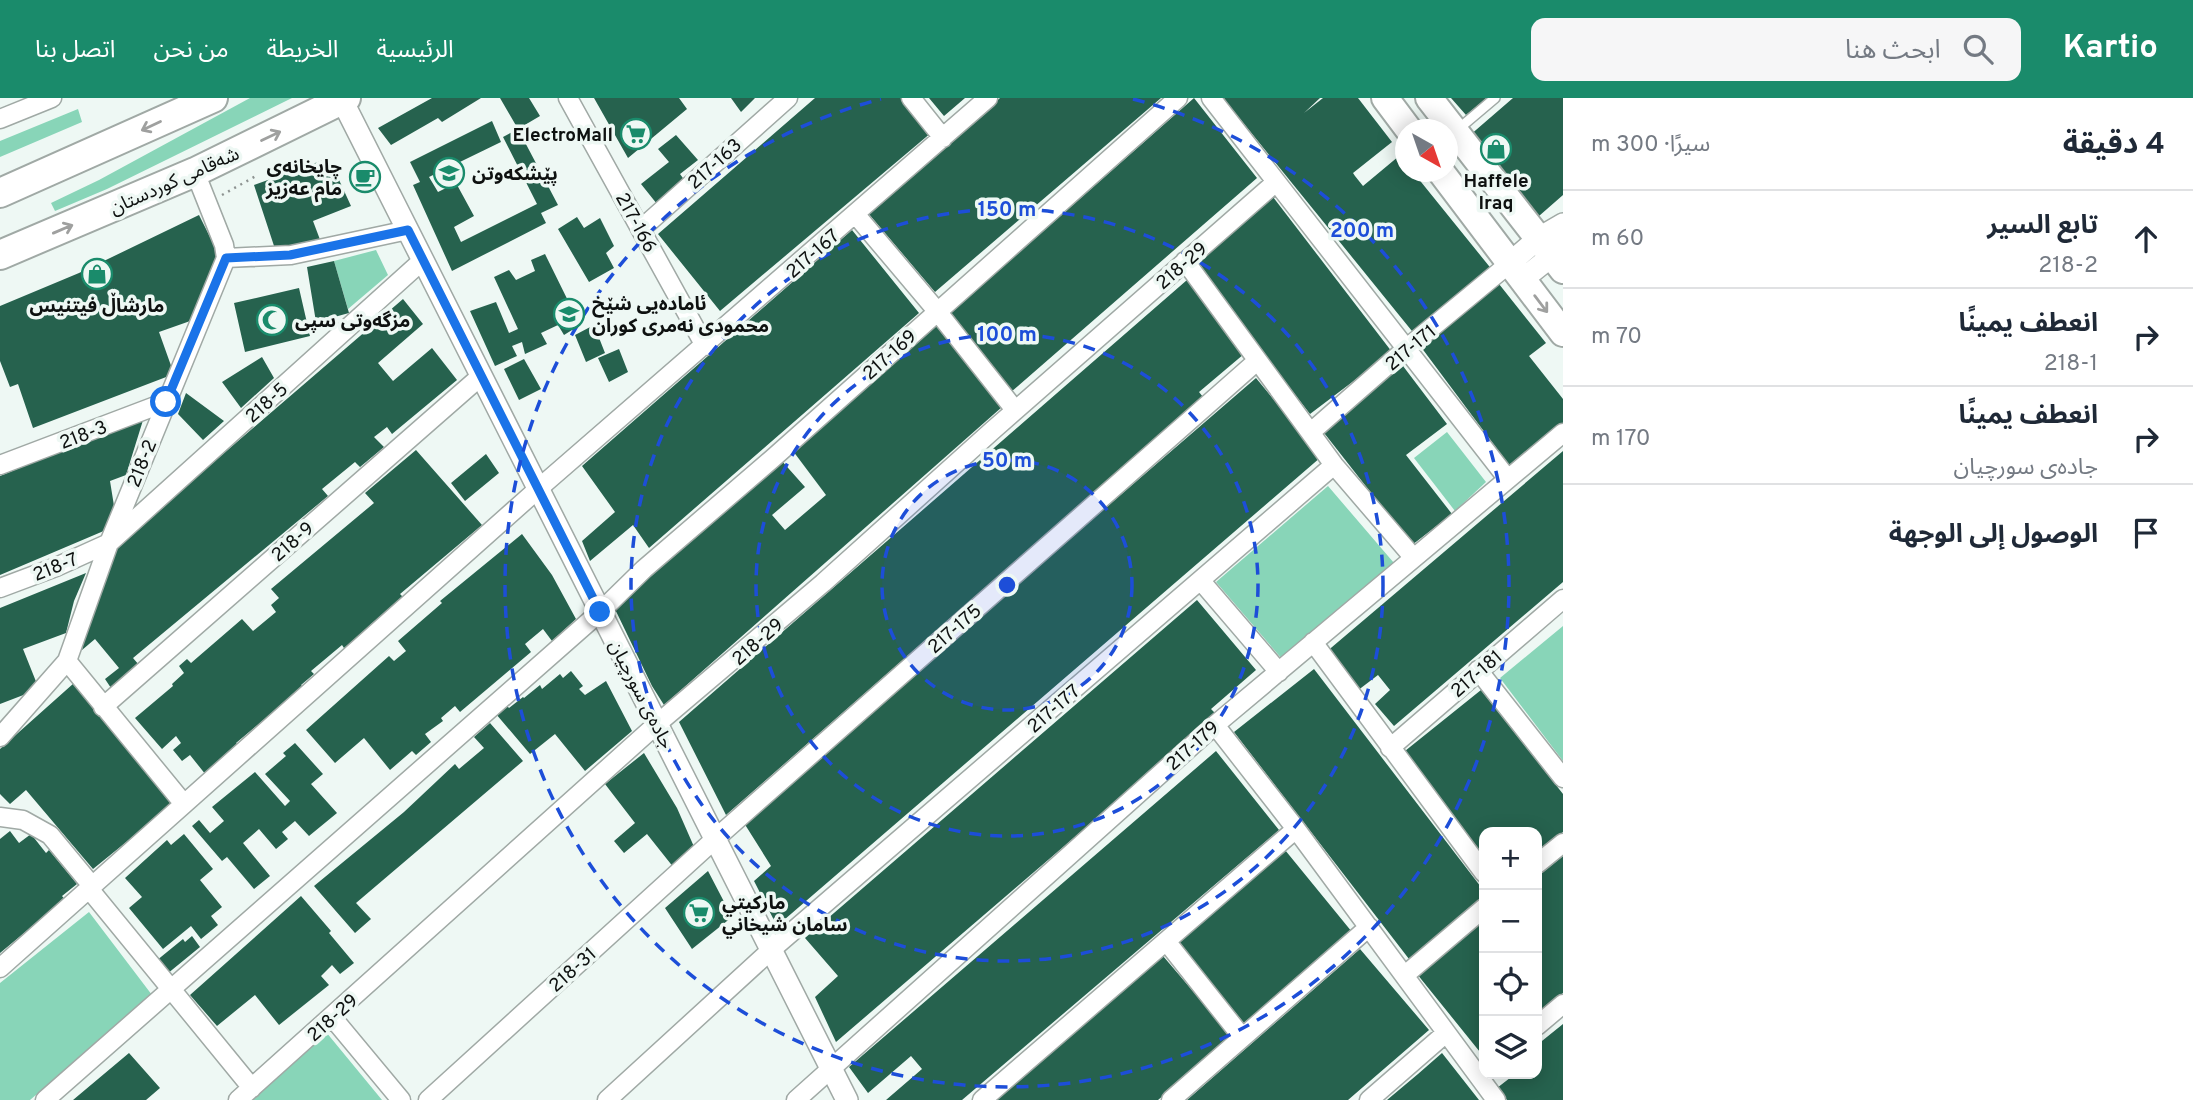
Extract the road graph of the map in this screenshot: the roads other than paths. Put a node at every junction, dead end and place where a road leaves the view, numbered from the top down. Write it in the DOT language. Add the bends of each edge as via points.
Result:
graph roads {
  1 [pos="213,98"];
  2 [pos="568,98"];
  3 [pos="788,98"];
  4 [pos="911,98"];
  5 [pos="988,98"];
  6 [pos="1178,98"];
  7 [pos="1211,98"];
  8 [pos="1385,98"];
  9 [pos="1429,98"];
  10 [pos="1495,98"];
  11 [pos="344,99"];
  12 [pos="41,100"];
  13 [pos="1401,119"];
  14 [pos="1445,119"];
  15 [pos="0,120"];
  16 [pos="1458,129"];
  17 [pos="1458,136"];
  18 [pos="943,138"];
  19 [pos="195,172"];
  20 [pos="1276,182"];
  21 [pos="1449,182"];
  22 [pos="0,193"];
  23 [pos="856,215"];
  24 [pos="1563,225"];
  25 [pos="641,229"];
  26 [pos="408,230"];
  27 [pos="1554,253"];
  28 [pos="0,255"];
  29 [pos="226,258"];
  30 [pos="423,260"];
  31 [pos="1185,261"];
  32 [pos="1517,271"];
  33 [pos="937,311"];
  34 [pos="1563,332"];
  35 [pos="705,346"];
  36 [pos="1407,348"];
  37 [pos="1257,361"];
  38 [pos="481,376"];
  39 [pos="166,402"];
  40 [pos="1016,410"];
  41 [pos="1311,432"];
  42 [pos="1563,433"];
  43 [pos="0,465"];
  44 [pos="1334,465"];
  45 [pos="1507,478"];
  46 [pos="538,489"];
  47 [pos="109,543"];
  48 [pos="1413,557"];
  49 [pos="1201,581"];
  50 [pos="0,588"];
  51 [pos="1563,599"];
  52 [pos="600,612"];
  53 [pos="1313,642"];
  54 [pos="68,661"];
  55 [pos="1478,670"];
  56 [pos="1279,672"];
  57 [pos="103,707"];
  58 [pos="20,714"];
  59 [pos="0,721"];
  60 [pos="657,724"];
  61 [pos="1215,725"];
  62 [pos="0,737"];
  63 [pos="1390,748"];
  64 [pos="1563,778"];
  65 [pos="184,804"];
  66 [pos="0,817"];
  67 [pos="1296,829"];
  68 [pos="715,839"];
  69 [pos="1563,843"];
  70 [pos="1542,860"];
  71 [pos="1479,866"];
  72 [pos="91,888"];
  73 [pos="1479,912"];
  74 [pos="1369,927"];
  75 [pos="1166,941"];
  76 [pos="771,950"];
  77 [pos="0,968"];
  78 [pos="1405,975"];
  79 [pos="171,989"];
  80 [pos="1563,1004"];
  81 [pos="332,1017"];
  82 [pos="1542,1022"];
  83 [pos="1446,1033"];
  84 [pos="1242,1037"];
  85 [pos="831,1068"];
  86 [pos="1479,1070"];
  87 [pos="1485,1079"];
  88 [pos="252,1088"];
  89 [pos="45,1100"];
  90 [pos="238,1100"];
  91 [pos="401,1100"];
  92 [pos="428,1100"];
  93 [pos="607,1100"];
  94 [pos="796,1100"];
  95 [pos="847,1100"];
  96 [pos="982,1100"];
  97 [pos="1171,1100"];
  98 [pos="1368,1100"];
  99 [pos="1496,1100"];
  1 -- 22 [label="highway, one-way"];
  2 -- 25 [label="street, 217-166"];
  3 -- 25 [label="street, 217-163"];
  4 -- 18 [label="street"];
  5 -- 18 [label="street, 217-167"];
  6 -- 33 [label="street, 217-169"];
  7 -- 20 [label="street"];
  8 -- 13 [label="main road"];
  9 -- 14 [label="main road"];
  10 -- 16 [label="lane"];
  19 -- 11 [label="highway, شەقامی کوردستان, one-way"];
  11 -- 26 [label="street, جادەی سورچیان"];
  12 -- 15 [label="street"];
  17 -- 27 [label="main road"];
  18 -- 23 [label="street, 217-167"];
  28 -- 19 [label="highway, شەقامی کوردستان, one-way"];
  19 -- 29 [label="street"];
  20 -- 31 [label="street, 218-29"];
  20 -- 36 [label="street"];
  21 -- 32 [label="main road"];
  23 -- 33 [label="street"];
  23 -- 35 [label="street, 217-167"];
  24 -- 27 [label="street"];
  25 -- 35 [label="street, 217-166"];
  26 -- 29 [label="street" via="290,255"];
  26 -- 30 [label="street, جادەی سورچیان"];
  27 -- 32 [label="street"];
  29 -- 39 [label="street, 218-2"];
  30 -- 38 [label="street, جادەی سورچیان"];
  30 -- 47 [label="street, 218-5"];
  31 -- 37 [label="street"];
  31 -- 40 [label="street, 218-29"];
  32 -- 34 [label="main road, one-way"];
  32 -- 36 [label="street, 217-171"];
  33 -- 40 [label="street"];
  33 -- 52 [label="street, 217-169"];
  35 -- 46 [label="street, 217-167"];
  36 -- 41 [label="street, 217-171"];
  36 -- 45 [label="street"];
  37 -- 41 [label="street"];
  37 -- 68 [label="street, 217-175"];
  38 -- 46 [label="street, جادەی سورچیان"];
  38 -- 57 [label="street, 218-9"];
  39 -- 43 [label="street, 218-3"];
  39 -- 47 [label="street, 218-2"];
  40 -- 60 [label="street, 218-29"];
  41 -- 44 [label="street"];
  42 -- 45 [label="street, 217-179"];
  44 -- 48 [label="street"];
  44 -- 49 [label="street, 217-177"];
  45 -- 48 [label="street, 217-179"];
  46 -- 52 [label="street, جادەی سورچیان"];
  46 -- 65 [label="street, 217-167"];
  47 -- 50 [label="street, 218-7"];
  47 -- 54 [label="street, 218-2"];
  48 -- 53 [label="street, 217-179"];
  49 -- 56 [label="street"];
  49 -- 76 [label="street, 217-177"];
  51 -- 55 [label="street, 217-181"];
  52 -- 60 [label="street, جادەی سورچیان"];
  52 -- 79 [label="street, 217-169"];
  53 -- 56 [label="street, 217-179"];
  53 -- 63 [label="street"];
  54 -- 57 [label="street"];
  54 -- 58 [label="street, 218-2"];
  55 -- 63 [label="street, 217-181"];
  55 -- 64 [label="street"];
  56 -- 61 [label="street, 217-179"];
  57 -- 65 [label="street"];
  58 -- 59 [label="street"];
  58 -- 62 [label="street, 218-2"];
  60 -- 68 [label="street, جادەی سورچیان"];
  60 -- 81 [label="street, 218-29"];
  61 -- 67 [label="street"];
  61 -- 85 [label="street, 217-179"];
  63 -- 71 [label="street"];
  65 -- 72 [label="street, 217-167"];
  66 -- 72 [label="street" via="23,820 50,835"];
  67 -- 74 [label="street"];
  67 -- 75 [label="street"];
  68 -- 76 [label="street, جادەی سورچیان"];
  68 -- 92 [label="street, 218-31"];
  69 -- 70 [label="street"];
  72 -- 77 [label="street, 217-167"];
  72 -- 79 [label="street"];
  73 -- 78 [label="street"];
  74 -- 78 [label="street"];
  74 -- 84 [label="street"];
  75 -- 84 [label="street"];
  75 -- 96 [label="street"];
  76 -- 85 [label="street, جادەی سورچیان"];
  76 -- 93 [label="street, 217-177"];
  78 -- 83 [label="street"];
  79 -- 88 [label="street"];
  79 -- 89 [label="street, 217-169"];
  80 -- 82 [label="street"];
  81 -- 88 [label="street, 218-29"];
  81 -- 91 [label="street"];
  83 -- 86 [label="street"];
  83 -- 98 [label="street"];
  84 -- 97 [label="street"];
  85 -- 94 [label="street, 217-179"];
  85 -- 95 [label="street, جادەی سورچیان"];
  87 -- 99 [label="street"];
  88 -- 90 [label="street, 218-29"];
}
